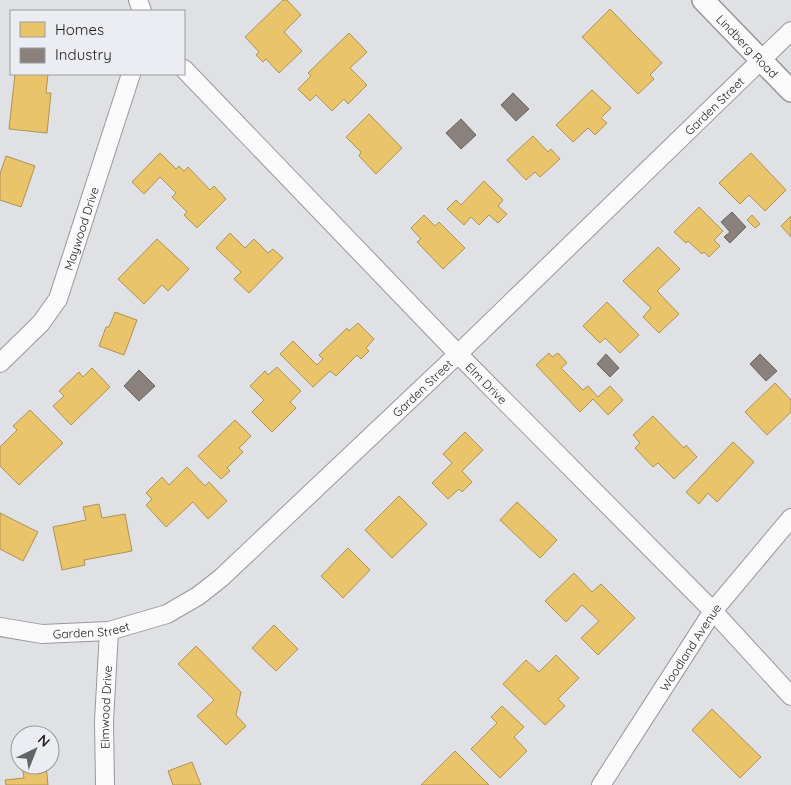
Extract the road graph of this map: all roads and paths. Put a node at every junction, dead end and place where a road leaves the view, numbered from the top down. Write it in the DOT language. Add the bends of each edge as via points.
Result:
graph roads {
  1 [pos="703,0"];
  2 [pos="791,31"];
  3 [pos="761,60"];
  4 [pos="185,70"];
  5 [pos="131,75"];
  6 [pos="791,91"];
  7 [pos="458,354"];
  8 [pos="0,363"];
  9 [pos="791,518"];
  10 [pos="713,612"];
  11 [pos="0,627"];
  12 [pos="109,631"];
  13 [pos="791,696"];
  14 [pos="105,785"];
  15 [pos="601,785"];
  1 -- 3 [label="street, Lindberg Road"];
  2 -- 3 [label="street, Garden Street"];
  3 -- 6 [label="street, Lindberg Road"];
  3 -- 7 [label="street, Garden Street"];
  4 -- 7 [label="street, Elm Drive"];
  5 -- 8 [label="street, Maywood Drive" via="58,299 41,324"];
  7 -- 10 [label="street, Elm Drive"];
  7 -- 12 [label="street, Garden Street" via="221,578 167,614"];
  9 -- 10 [label="street, Woodland Avenue"];
  10 -- 13 [label="street, Elm Drive"];
  10 -- 15 [label="street, Woodland Avenue"];
  11 -- 12 [label="street, Garden Street" via="42,634"];
  12 -- 14 [label="street, Elmwood Drive" via="104,721"];
}
